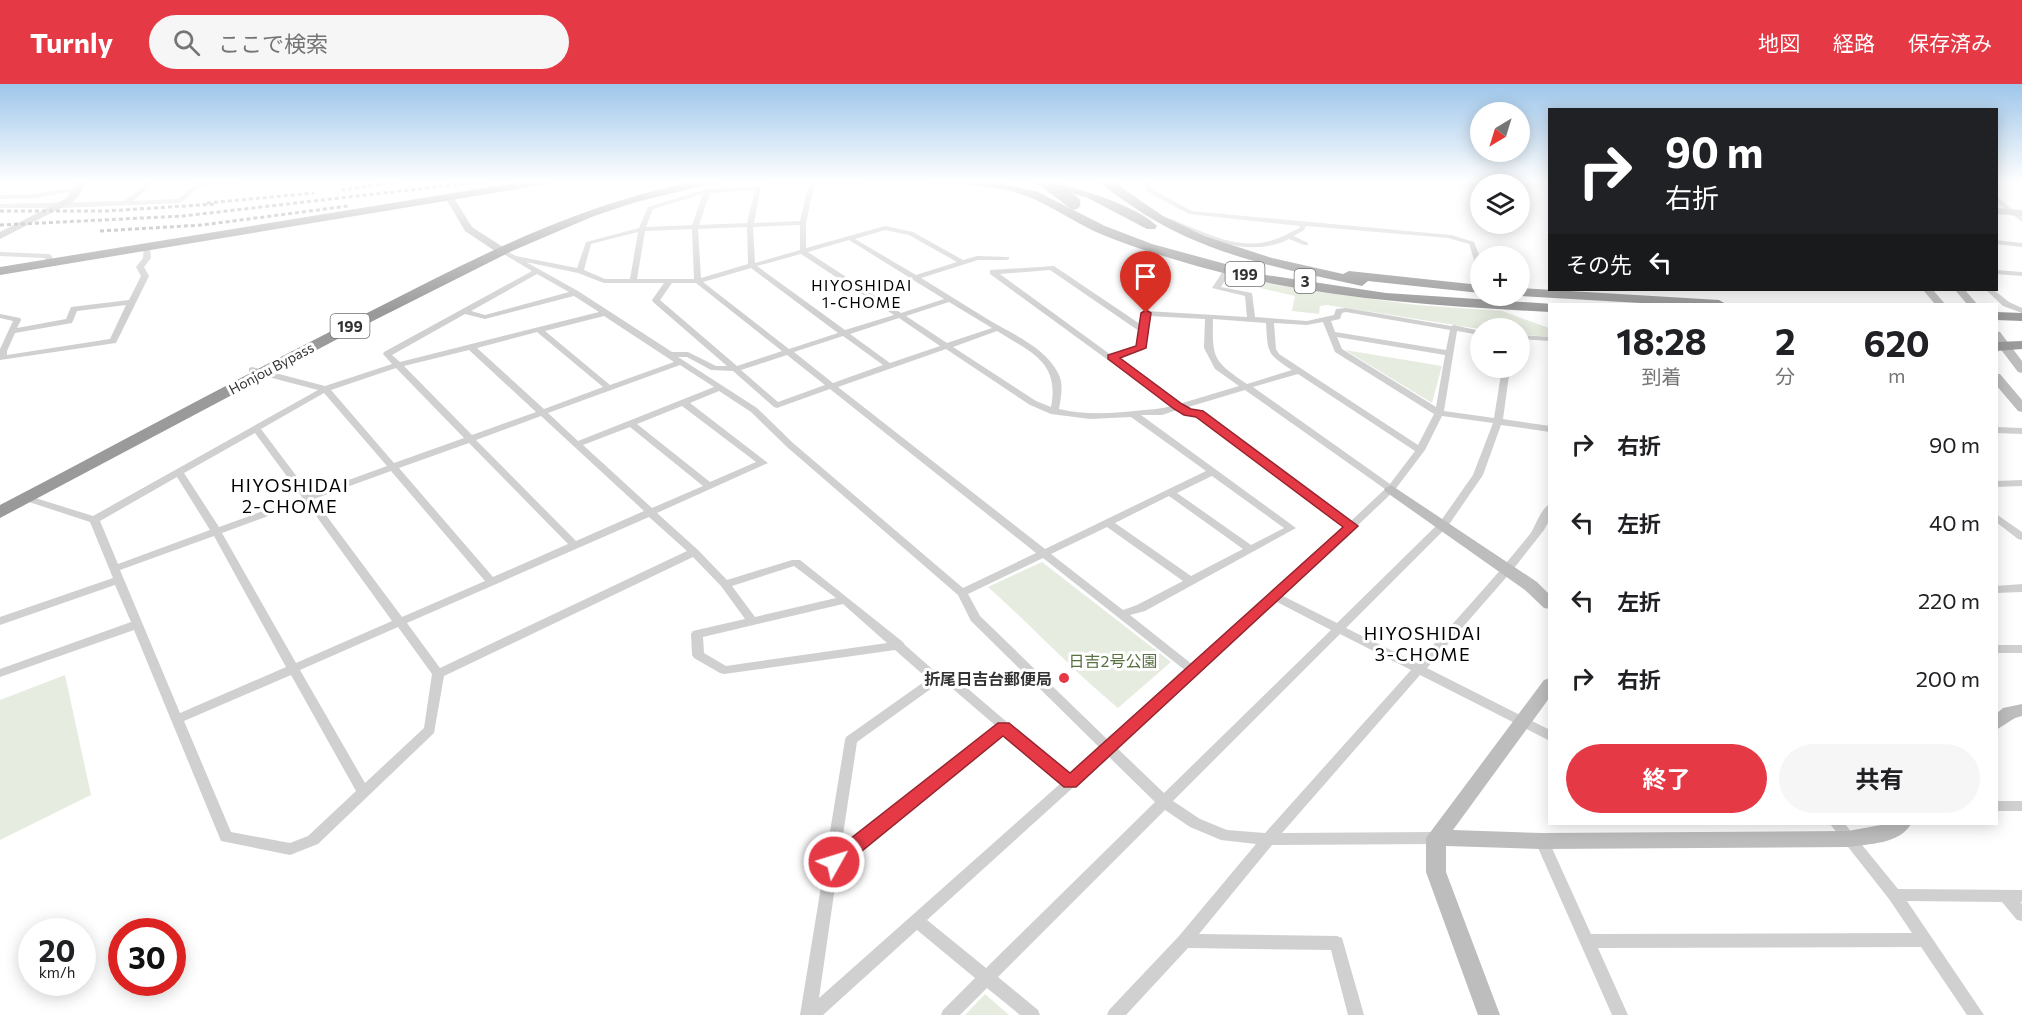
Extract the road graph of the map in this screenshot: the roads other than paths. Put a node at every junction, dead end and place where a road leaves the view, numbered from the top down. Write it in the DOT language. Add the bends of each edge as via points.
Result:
graph roads {
  1 [pos="23,224"];
  2 [pos="280,224"];
  3 [pos="465,224"];
  4 [pos="565,224"];
  5 [pos="572,224"];
  6 [pos="644,224"];
  7 [pos="738,224"];
  8 [pos="750,224"];
  9 [pos="803,224"];
  10 [pos="1094,224"];
  11 [pos="1110,224"];
  12 [pos="1150,224"];
  13 [pos="1158,224"];
  14 [pos="1171,224"];
  15 [pos="1179,224"];
  16 [pos="1181,224"];
  17 [pos="1304,224"];
  18 [pos="1309,224"];
  19 [pos="695,226"];
  20 [pos="642,229"];
  21 [pos="0,236"];
  22 [pos="1289,236"];
  23 [pos="851,239"];
  24 [pos="1998,243"];
  25 [pos="1306,244"];
  26 [pos="2022,244"];
  27 [pos="147,246"];
  28 [pos="1476,246"];
  29 [pos="503,252"];
  30 [pos="803,252"];
  31 [pos="0,254"];
  32 [pos="1007,258"];
  33 [pos="1266,260"];
  34 [pos="49,263"];
  35 [pos="963,263"];
  36 [pos="752,266"];
  37 [pos="1228,270"];
  38 [pos="1319,270"];
  39 [pos="0,271"];
  40 [pos="537,271"];
  41 [pos="580,271"];
  42 [pos="1998,272"];
  43 [pos="2022,274"];
  44 [pos="915,278"];
  45 [pos="633,280"];
  46 [pos="698,281"];
  47 [pos="669,282"];
  48 [pos="1370,284"];
  49 [pos="1470,287"];
  50 [pos="1929,291"];
  51 [pos="1961,291"];
  52 [pos="1991,291"];
  53 [pos="1530,292"];
  54 [pos="575,293"];
  55 [pos="1470,294"];
  56 [pos="1530,298"];
  57 [pos="950,299"];
  58 [pos="129,302"];
  59 [pos="1608,303"];
  60 [pos="1697,303"];
  61 [pos="1939,303"];
  62 [pos="1971,303"];
  63 [pos="1548,308"];
  64 [pos="1548,308"];
  65 [pos="464,311"];
  66 [pos="2022,311"];
  67 [pos="606,313"];
  68 [pos="0,316"];
  69 [pos="898,316"];
  70 [pos="1998,316"];
  71 [pos="1209,317"];
  72 [pos="2022,317"];
  73 [pos="1251,320"];
  74 [pos="1327,321"];
  75 [pos="1270,322"];
  76 [pos="1998,326"];
  77 [pos="2022,326"];
  78 [pos="1454,327"];
  79 [pos="999,328"];
  80 [pos="1142,329"];
  81 [pos="539,330"];
  82 [pos="13,331"];
  83 [pos="1470,331"];
  84 [pos="846,333"];
  85 [pos="2022,333"];
  86 [pos="1333,334"];
  87 [pos="1530,338"];
  88 [pos="1548,339"];
  89 [pos="2004,341"];
  90 [pos="947,346"];
  91 [pos="471,347"];
  92 [pos="1,351"];
  93 [pos="789,352"];
  94 [pos="1450,353"];
  95 [pos="670,355"];
  96 [pos="1112,357"];
  97 [pos="681,362"];
  98 [pos="398,365"];
  99 [pos="889,366"];
  100 [pos="735,369"];
  101 [pos="2022,369"];
  102 [pos="258,371"];
  103 [pos="1298,371"];
  104 [pos="1504,378"];
  105 [pos="1998,379"];
  106 [pos="832,386"];
  107 [pos="1244,386"];
  108 [pos="609,388"];
  109 [pos="720,388"];
  110 [pos="2005,388"];
  111 [pos="325,389"];
  112 [pos="2022,390"];
  113 [pos="684,403"];
  114 [pos="1178,406"];
  115 [pos="2022,408"];
  116 [pos="544,412"];
  117 [pos="1054,412"];
  118 [pos="1439,413"];
  119 [pos="1133,414"];
  120 [pos="1498,421"];
  121 [pos="631,423"];
  122 [pos="256,428"];
  123 [pos="1548,429"];
  124 [pos="1998,430"];
  125 [pos="2022,431"];
  126 [pos="471,439"];
  127 [pos="578,444"];
  128 [pos="1420,450"];
  129 [pos="393,468"];
  130 [pos="179,472"];
  131 [pos="1212,472"];
  132 [pos="2022,483"];
  133 [pos="1998,484"];
  134 [pos="709,486"];
  135 [pos="1391,489"];
  136 [pos="1171,493"];
  137 [pos="26,498"];
  138 [pos="308,498"];
  139 [pos="0,501"];
  140 [pos="653,511"];
  141 [pos="0,512"];
  142 [pos="94,520"];
  143 [pos="1108,523"];
  144 [pos="1444,524"];
  145 [pos="2022,525"];
  146 [pos="1351,526"];
  147 [pos="2002,526"];
  148 [pos="1545,530"];
  149 [pos="216,531"];
  150 [pos="2022,537"];
  151 [pos="575,546"];
  152 [pos="1250,549"];
  153 [pos="694,552"];
  154 [pos="1044,553"];
  155 [pos="1507,570"];
  156 [pos="116,574"];
  157 [pos="491,581"];
  158 [pos="1191,581"];
  159 [pos="725,584"];
  160 [pos="2022,588"];
  161 [pos="1998,590"];
  162 [pos="962,593"];
  163 [pos="1276,597"];
  164 [pos="845,600"];
  165 [pos="1548,602"];
  166 [pos="1122,614"];
  167 [pos="0,621"];
  168 [pos="753,622"];
  169 [pos="400,623"];
  170 [pos="138,624"];
  171 [pos="1339,629"];
  172 [pos="899,645"];
  173 [pos="1998,649"];
  174 [pos="2022,649"];
  175 [pos="1419,668"];
  176 [pos="293,671"];
  177 [pos="1193,671"];
  178 [pos="0,673"];
  179 [pos="438,674"];
  180 [pos="936,679"];
  181 [pos="1548,687"];
  182 [pos="2022,710"];
  183 [pos="178,720"];
  184 [pos="1521,722"];
  185 [pos="1998,722"];
  186 [pos="1003,727"];
  187 [pos="1548,735"];
  188 [pos="1108,747"];
  189 [pos="1070,783"];
  190 [pos="363,792"];
  191 [pos="1165,803"];
  192 [pos="1998,806"];
  193 [pos="2022,806"];
  194 [pos="1900,825"];
  195 [pos="1843,831"];
  196 [pos="1436,838"];
  197 [pos="1268,839"];
  198 [pos="1542,841"];
  199 [pos="834,862"];
  200 [pos="1893,895"];
  201 [pos="2014,897"];
  202 [pos="2022,915"];
  203 [pos="916,920"];
  204 [pos="1923,940"];
  205 [pos="1184,941"];
  206 [pos="1589,941"];
  207 [pos="986,977"];
  208 [pos="810,1015"];
  209 [pos="949,1015"];
  210 [pos="1032,1015"];
  211 [pos="1115,1015"];
  212 [pos="1356,1015"];
  213 [pos="1489,1015"];
  214 [pos="1620,1015"];
  215 [pos="1976,1015"];
  1 -- 21 [label="street"];
  2 -- 27 [label="highway"];
  3 -- 29 [label="street"];
  4 -- 29 [label="highway, Honjou Bypass / 199"];
  5 -- 29 [label="highway, Honjou Bypass / 199"];
  6 -- 20 [label="street"];
  7 -- 19 [label="street"];
  8 -- 36 [label="street"];
  9 -- 30 [label="street"];
  10 -- 37 [label="highway, 199"];
  11 -- 63 [label="highway, 3, bridge" via="1142,238 1254,271 1369,290"];
  12 -- 48 [label="highway, 199" via="1214,252 1288,271"];
  13 -- 33 [label="highway" via="1211,248"];
  14 -- 33 [label="highway, 3"];
  15 -- 38 [label="highway" via="1235,247"];
  16 -- 22 [label="street" via="1245,247 1265,246"];
  17 -- 22 [label="street"];
  18 -- 28 [label="street" via="1458,237"];
  19 -- 20 [label="street"];
  19 -- 46 [label="street"];
  20 -- 41 [label="street" via="588,243"];
  20 -- 45 [label="street"];
  22 -- 25 [label="street"];
  23 -- 30 [label="street"];
  23 -- 35 [label="street" via="885,228 911,233"];
  23 -- 44 [label="street"];
  24 -- 26 [label="street"];
  27 -- 34 [label="highway"];
  27 -- 58 [label="street" via="147,258 140,267 145,276"];
  29 -- 40 [label="street"];
  29 -- 41 [label="street"];
  29 -- 102 [label="highway, Honjou Bypass / 199"];
  30 -- 36 [label="street"];
  30 -- 69 [label="street"];
  31 -- 34 [label="street" via="49,256"];
  32 -- 35 [label="street" via="977,258"];
  33 -- 38 [label="highway"];
  33 -- 48 [label="highway, 3"];
  34 -- 39 [label="highway"];
  35 -- 44 [label="street"];
  36 -- 46 [label="street"];
  36 -- 84 [label="street"];
  37 -- 64 [label="highway, 199" via="1369,295"];
  37 -- 73 [label="street" via="1216,288 1249,295"];
  38 -- 49 [label="highway"];
  40 -- 54 [label="street"];
  40 -- 65 [label="street"];
  41 -- 45 [label="street" via="604,281"];
  42 -- 43 [label="street"];
  44 -- 57 [label="street"];
  45 -- 47 [label="street"];
  46 -- 47 [label="street"];
  46 -- 93 [label="street"];
  47 -- 100 [label="street" via="656,300"];
  48 -- 55 [label="highway, 3"];
  50 -- 61 [label="street"];
  51 -- 62 [label="street"];
  52 -- 66 [label="street"];
  53 -- 60 [label="highway"];
  54 -- 65 [label="street" via="485,317"];
  54 -- 67 [label="street"];
  56 -- 59 [label="highway"];
  57 -- 69 [label="street"];
  57 -- 79 [label="street"];
  58 -- 82 [label="street" via="74,309 69,321"];
  58 -- 92 [label="street" via="113,340 3,358"];
  65 -- 98 [label="street" via="387,354"];
  67 -- 81 [label="street"];
  67 -- 95 [label="street"];
  68 -- 82 [label="street" via="17,320"];
  69 -- 84 [label="street"];
  69 -- 90 [label="street"];
  70 -- 72 [label="highway"];
  71 -- 73 [label="street"];
  71 -- 80 [label="street" via="1146,313"];
  71 -- 107 [label="street" via="1208,348 1212,358"];
  73 -- 75 [label="street"];
  74 -- 75 [label="street"];
  74 -- 78 [label="street" via="1346,310"];
  74 -- 86 [label="street"];
  75 -- 103 [label="street" via="1276,356"];
  76 -- 77 [label="highway"];
  78 -- 83 [label="street"];
  78 -- 94 [label="street"];
  79 -- 90 [label="street"];
  79 -- 117 [label="street" via="1035,351 1056,373 1058,395"];
  80 -- 96 [label="street" via="1140,348"];
  80 -- 96 [label="street" via="1051,268 993,272"];
  81 -- 91 [label="street"];
  81 -- 108 [label="street"];
  82 -- 92 [label="street"];
  84 -- 93 [label="street"];
  84 -- 99 [label="street"];
  85 -- 89 [label="highway"];
  86 -- 94 [label="street"];
  86 -- 118 [label="street" via="1338,350 1345,356"];
  87 -- 88 [label="street"];
  89 -- 101 [label="street"];
  90 -- 99 [label="street"];
  90 -- 117 [label="street"];
  91 -- 98 [label="street"];
  91 -- 116 [label="street"];
  93 -- 100 [label="street"];
  93 -- 106 [label="street"];
  94 -- 118 [label="street"];
  95 -- 97 [label="street"];
  95 -- 100 [label="street" via="688,354 714,368"];
  96 -- 114 [label="street"];
  97 -- 108 [label="street"];
  97 -- 109 [label="street"];
  98 -- 111 [label="street"];
  98 -- 126 [label="street"];
  99 -- 106 [label="street"];
  100 -- 106 [label="street" via="777,405"];
  102 -- 111 [label="street"];
  102 -- 137 [label="highway, Honjou Bypass / 199"];
  102 -- 139 [label="highway, Honjou Bypass / 199"];
  103 -- 107 [label="street"];
  103 -- 128 [label="street"];
  104 -- 120 [label="street"];
  105 -- 110 [label="street"];
  106 -- 154 [label="street"];
  107 -- 114 [label="street"];
  107 -- 135 [label="street"];
  108 -- 116 [label="street"];
  109 -- 113 [label="street"];
  109 -- 162 [label="street" via="754,410"];
  110 -- 112 [label="street"];
  110 -- 115 [label="street"];
  111 -- 122 [label="street"];
  111 -- 129 [label="street"];
  113 -- 121 [label="street"];
  113 -- 134 [label="street" via="763,463"];
  114 -- 119 [label="street" via="1162,412 1142,410"];
  114 -- 146 [label="street" via="1188,413 1199,413"];
  116 -- 126 [label="street"];
  116 -- 127 [label="street"];
  117 -- 119 [label="street" via="1090,417"];
  118 -- 120 [label="street"];
  118 -- 128 [label="street"];
  119 -- 131 [label="street"];
  120 -- 123 [label="street"];
  120 -- 144 [label="street" via="1478,475"];
  121 -- 127 [label="street"];
  121 -- 134 [label="street"];
  122 -- 130 [label="street"];
  122 -- 138 [label="street"];
  124 -- 125 [label="street"];
  126 -- 129 [label="street"];
  126 -- 151 [label="street"];
  127 -- 140 [label="street"];
  128 -- 135 [label="street"];
  129 -- 138 [label="street"];
  129 -- 157 [label="street"];
  130 -- 142 [label="street"];
  130 -- 149 [label="street"];
  131 -- 136 [label="street"];
  131 -- 152 [label="street" via="1291,528"];
  132 -- 133 [label="street"];
  134 -- 140 [label="street"];
  135 -- 144 [label="street"];
  135 -- 146 [label="street"];
  136 -- 143 [label="street"];
  136 -- 152 [label="street"];
  137 -- 141 [label="highway, Honjou Bypass / 199"];
  137 -- 142 [label="street"];
  138 -- 149 [label="street"];
  138 -- 169 [label="street"];
  140 -- 151 [label="street"];
  140 -- 153 [label="street"];
  142 -- 156 [label="street"];
  143 -- 154 [label="street"];
  143 -- 158 [label="street"];
  144 -- 155 [label="street"];
  144 -- 171 [label="street"];
  145 -- 147 [label="street"];
  146 -- 163 [label="street"];
  147 -- 150 [label="street"];
  148 -- 155 [label="street"];
  149 -- 156 [label="street"];
  149 -- 176 [label="street"];
  151 -- 157 [label="street"];
  152 -- 158 [label="street"];
  153 -- 159 [label="street"];
  153 -- 179 [label="street"];
  154 -- 162 [label="street"];
  154 -- 166 [label="street"];
  155 -- 165 [label="street"];
  155 -- 175 [label="street"];
  156 -- 167 [label="street"];
  156 -- 170 [label="street"];
  157 -- 169 [label="street"];
  158 -- 166 [label="street"];
  159 -- 164 [label="street" via="796,562"];
  159 -- 168 [label="street"];
  160 -- 161 [label="street"];
  162 -- 188 [label="street" via="975,618"];
  163 -- 171 [label="street"];
  163 -- 177 [label="street"];
  164 -- 168 [label="street"];
  164 -- 172 [label="street"];
  166 -- 177 [label="street"];
  168 -- 172 [label="street" via="697,634 698,655 724,670"];
  169 -- 176 [label="street"];
  169 -- 179 [label="street"];
  170 -- 178 [label="street"];
  170 -- 183 [label="street"];
  171 -- 175 [label="street"];
  171 -- 191 [label="street"];
  172 -- 180 [label="street"];
  173 -- 174 [label="street"];
  175 -- 184 [label="street"];
  175 -- 197 [label="street"];
  176 -- 183 [label="street"];
  176 -- 190 [label="street"];
  177 -- 188 [label="street"];
  179 -- 190 [label="street" via="430,730"];
  180 -- 186 [label="street" via="949,679"];
  180 -- 199 [label="street" via="851,740"];
  181 -- 184 [label="street"];
  182 -- 185 [label="street" via="2009,713"];
  183 -- 190 [label="street" via="226,837 290,849 313,840"];
  184 -- 187 [label="street"];
  184 -- 196 [label="street"];
  186 -- 189 [label="street"];
  186 -- 199 [label="street"];
  188 -- 189 [label="street"];
  188 -- 191 [label="street"];
  189 -- 203 [label="street"];
  191 -- 197 [label="street" via="1195,823 1226,836"];
  191 -- 207 [label="street"];
  192 -- 193 [label="street"];
  194 -- 195 [label="street" via="1889,832"];
  195 -- 198 [label="street"];
  195 -- 200 [label="street"];
  196 -- 197 [label="street"];
  196 -- 198 [label="street"];
  196 -- 213 [label="street" via="1436,872"];
  197 -- 205 [label="street"];
  198 -- 206 [label="street"];
  199 -- 208 [label="street"];
  200 -- 201 [label="street"];
  200 -- 204 [label="street"];
  201 -- 202 [label="street"];
  203 -- 207 [label="street"];
  203 -- 208 [label="street"];
  204 -- 206 [label="street"];
  204 -- 215 [label="street"];
  205 -- 211 [label="street"];
  205 -- 212 [label="street" via="1337,943"];
  206 -- 214 [label="street"];
  207 -- 209 [label="street"];
  207 -- 210 [label="street"];
}
